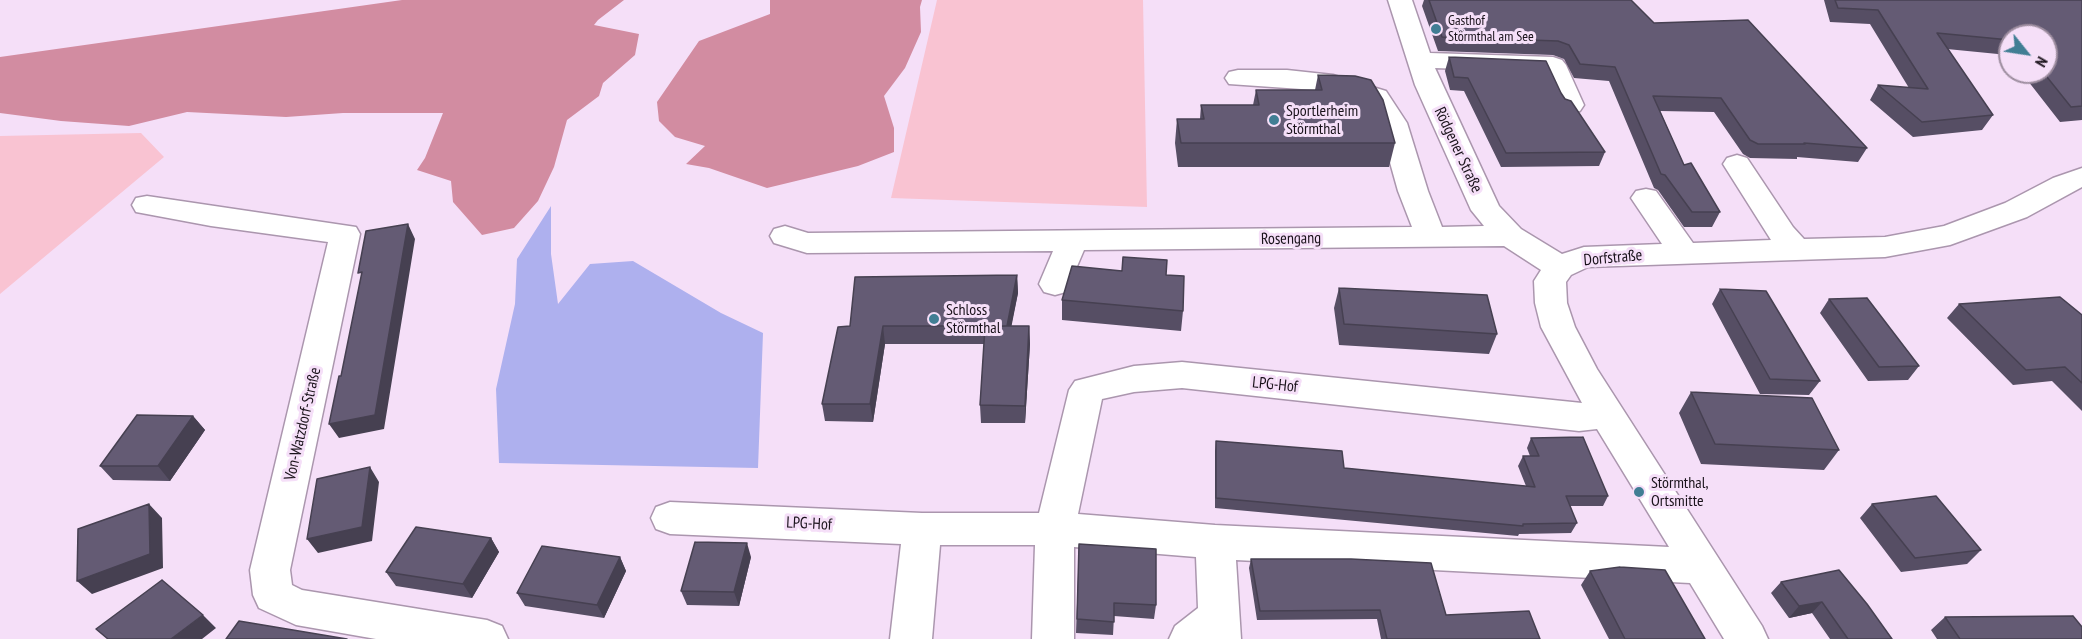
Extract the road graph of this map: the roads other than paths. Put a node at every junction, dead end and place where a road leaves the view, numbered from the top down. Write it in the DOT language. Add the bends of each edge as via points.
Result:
graph roads {
  1 [pos="1400,0"];
  2 [pos="1418,60"];
  3 [pos="1238,78"];
  4 [pos="1571,105"];
  5 [pos="1737,164"];
  6 [pos="2082,177"];
  7 [pos="1646,198"];
  8 [pos="147,205"];
  9 [pos="785,236"];
  10 [pos="1510,236"];
  11 [pos="1431,238"];
  12 [pos="1072,242"];
  13 [pos="1796,250"];
  14 [pos="1684,253"];
  15 [pos="1560,267"];
  16 [pos="1055,284"];
  17 [pos="1606,414"];
  18 [pos="670,518"];
  19 [pos="922,529"];
  20 [pos="1055,529"];
  21 [pos="1215,542"];
  22 [pos="1701,566"];
  23 [pos="1209,632"];
  24 [pos="487,639"];
  25 [pos="910,639"];
  26 [pos="1053,639"];
  27 [pos="1747,639"];
  1 -- 2 [label="street, Rödgener Straße"];
  2 -- 4 [label="street" via="1553,64"];
  2 -- 10 [label="street, Rödgener Straße" via="1486,210"];
  3 -- 11 [label="street" via="1333,83 1377,97 1393,123"];
  5 -- 13 [label="street"];
  6 -- 13 [label="street, Dorfstraße" via="2016,210 1950,235 1885,248"];
  7 -- 14 [label="street"];
  8 -- 24 [label="street, Von-Watzdorf-Straße" via="345,234 270,570 273,595 296,607"];
  9 -- 12 [label="street, Rosengang" via="807,243"];
  10 -- 11 [label="street, Rosengang"];
  10 -- 15 [label="street, Rödgener Straße"];
  11 -- 12 [label="street, Rosengang"];
  12 -- 16 [label="street"];
  13 -- 14 [label="street, Dorfstraße"];
  14 -- 15 [label="street, Dorfstraße" via="1584,257"];
  15 -- 17 [label="street, Dorfstraße" via="1550,281 1551,303 1563,337"];
  17 -- 20 [label="street, LPG-Hof" via="1580,417 1182,375 1134,379 1087,390"];
  17 -- 22 [label="street, Dorfstraße"];
  18 -- 19 [label="street, LPG-Hof"];
  19 -- 20 [label="street, LPG-Hof"];
  19 -- 25 [label="street"];
  20 -- 21 [label="street, LPG-Hof"];
  20 -- 26 [label="street"];
  21 -- 22 [label="street, LPG-Hof"];
  21 -- 23 [label="street"];
  22 -- 27 [label="street, Dorfstraße"];
}
